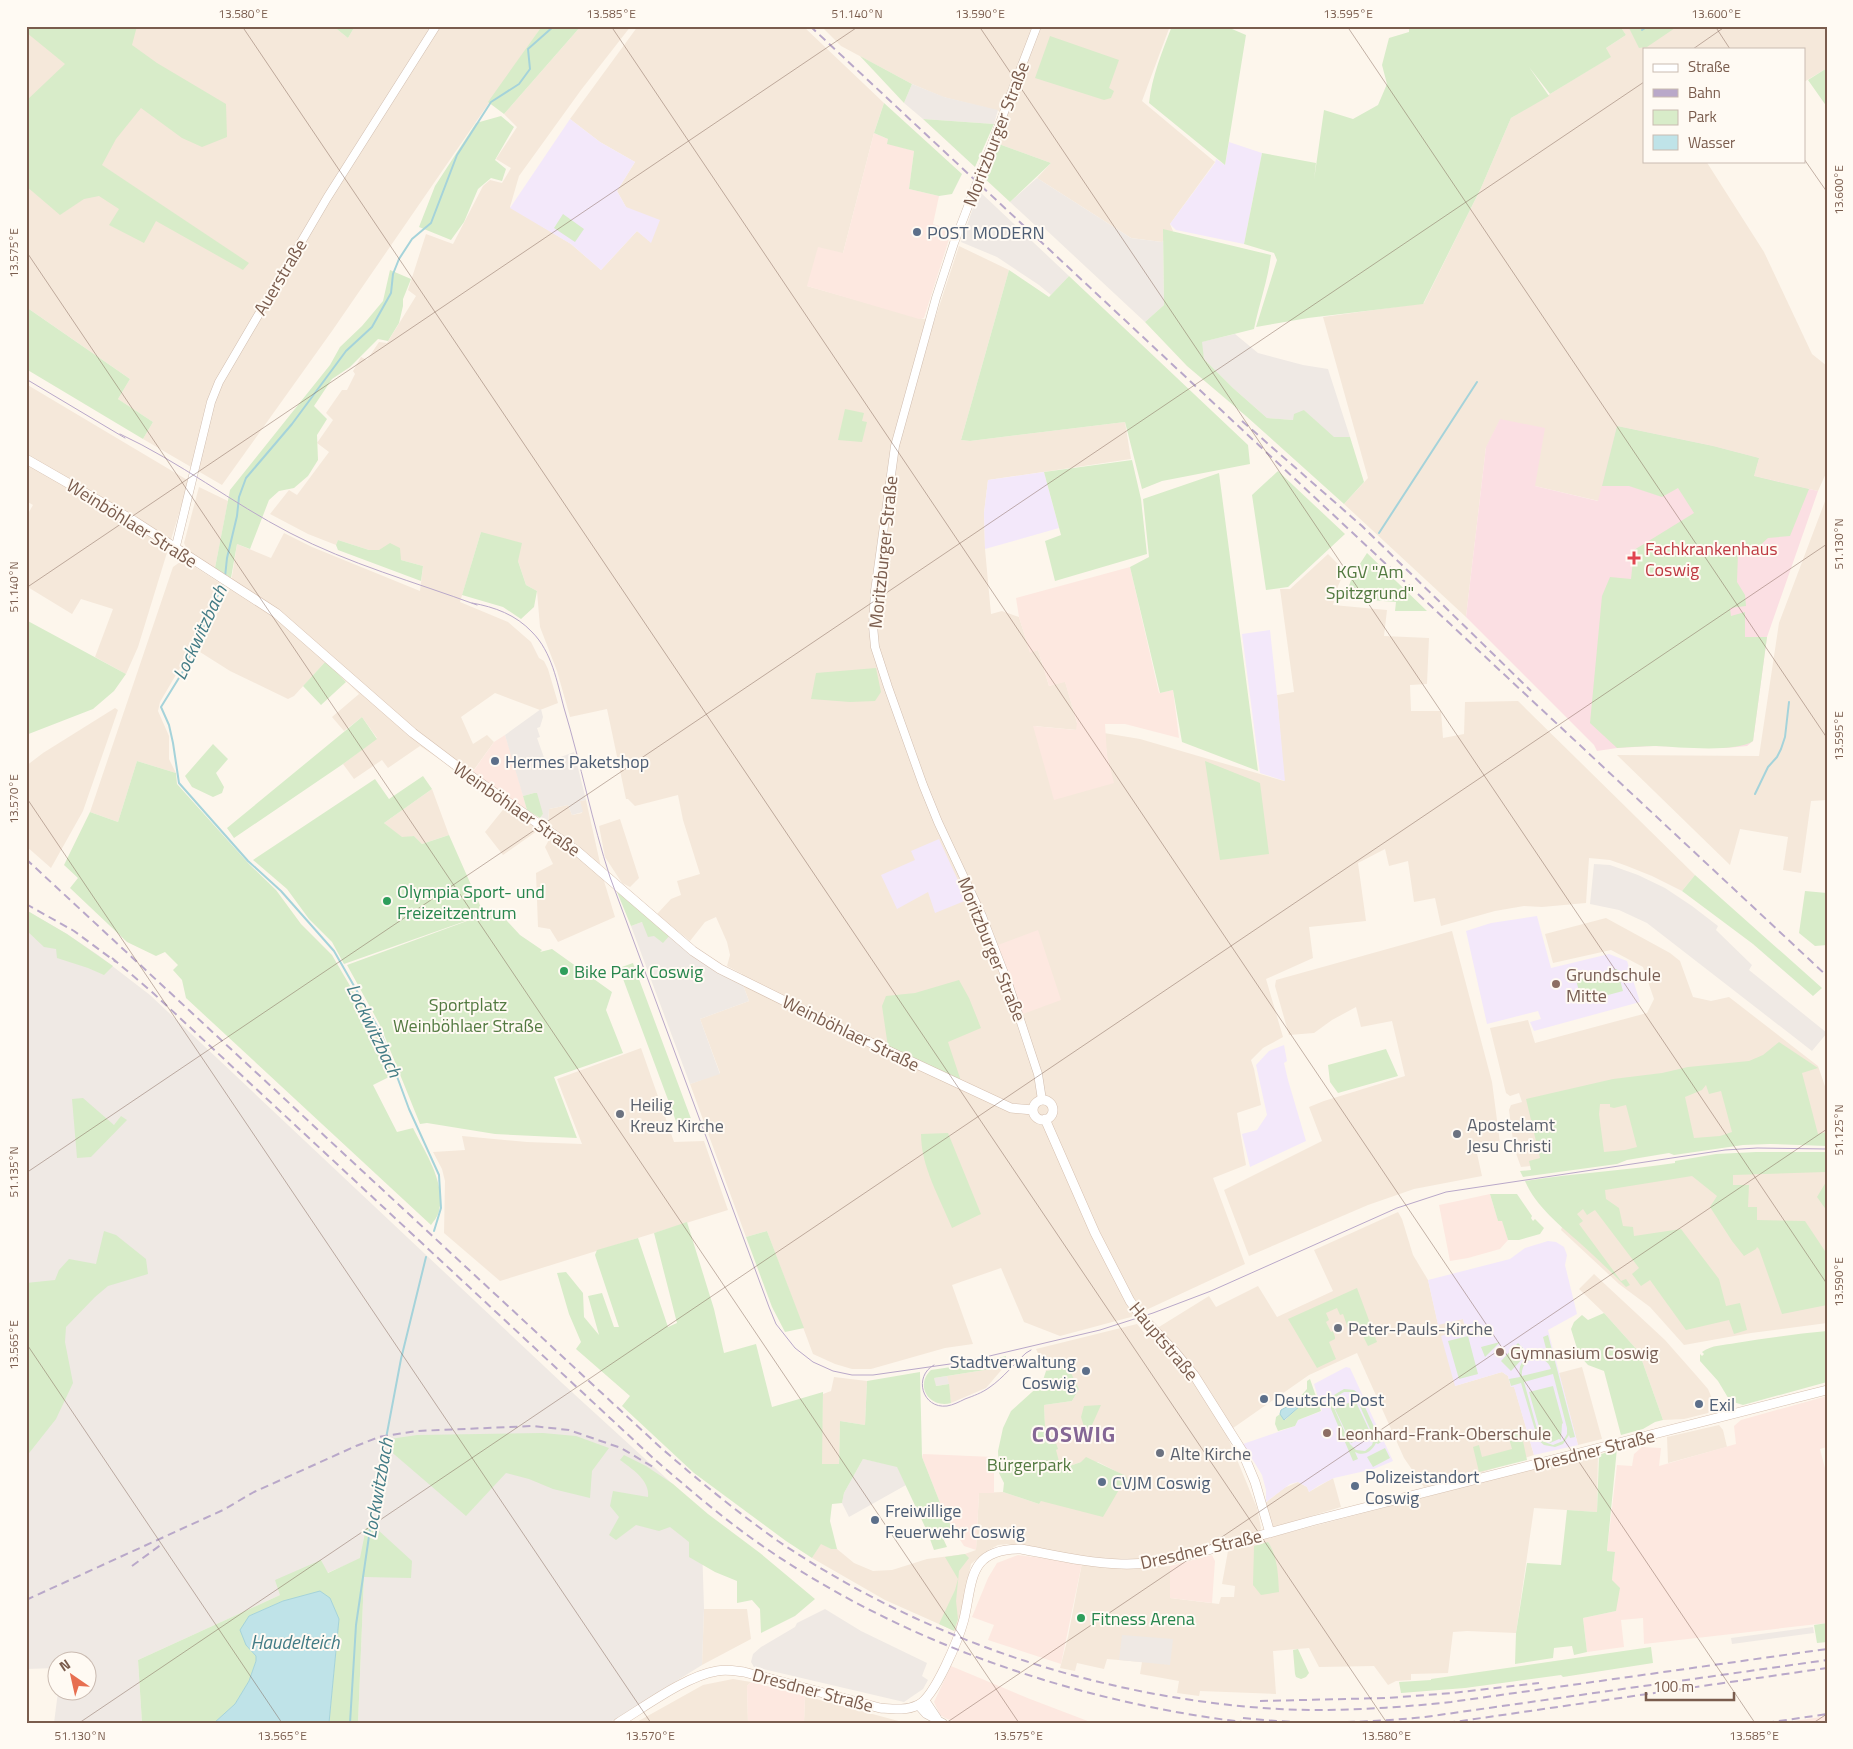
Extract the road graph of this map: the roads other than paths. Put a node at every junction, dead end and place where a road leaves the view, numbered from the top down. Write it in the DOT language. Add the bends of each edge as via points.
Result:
graph roads {
  1 [pos="436,26"];
  2 [pos="1036,26"];
  3 [pos="26,459"];
  4 [pos="175,550"];
  5 [pos="1042,1100"];
  6 [pos="1033,1110"];
  7 [pos="1045,1119"];
  8 [pos="1827,1390"];
  9 [pos="1270,1533"];
  10 [pos="921,1703"];
  11 [pos="942,1722"];
  12 [pos="618,1723"];
  1 -- 4 [label="street, Auerstraße" via="322,206 219,382 211,402"];
  2 -- 5 [label="street, Moritzburger Straße" via="954,243 895,446 873,626 875,646 923,785 982,916 1009,986 1038,1074"];
  3 -- 4 [label="main road, Weinböhlaer Straße" via="134,521"];
  4 -- 6 [label="main road, Weinböhlaer Straße" via="276,613 413,733 577,850 693,951 720,969 1011,1108"];
  5 -- 6 [label="main road" via="1034,1104"];
  5 -- 7 [label="main road" via="1053,1108 1052,1114"];
  6 -- 7 [label="main road" via="1037,1118"];
  7 -- 9 [label="main road, Hauptstraße" via="1095,1233 1130,1302 1194,1375 1242,1451"];
  8 -- 9 [label="main road, Dresdner Straße"];
  9 -- 10 [label="main road, Dresdner Straße" via="1190,1555 1136,1564 1105,1563 1021,1549 996,1552 980,1563 972,1576 963,1623 939,1680"];
  10 -- 11 [label="street"];
  10 -- 12 [label="main road, Dresdner Straße" via="899,1710 880,1708 744,1672 718,1670 698,1676"];
}
